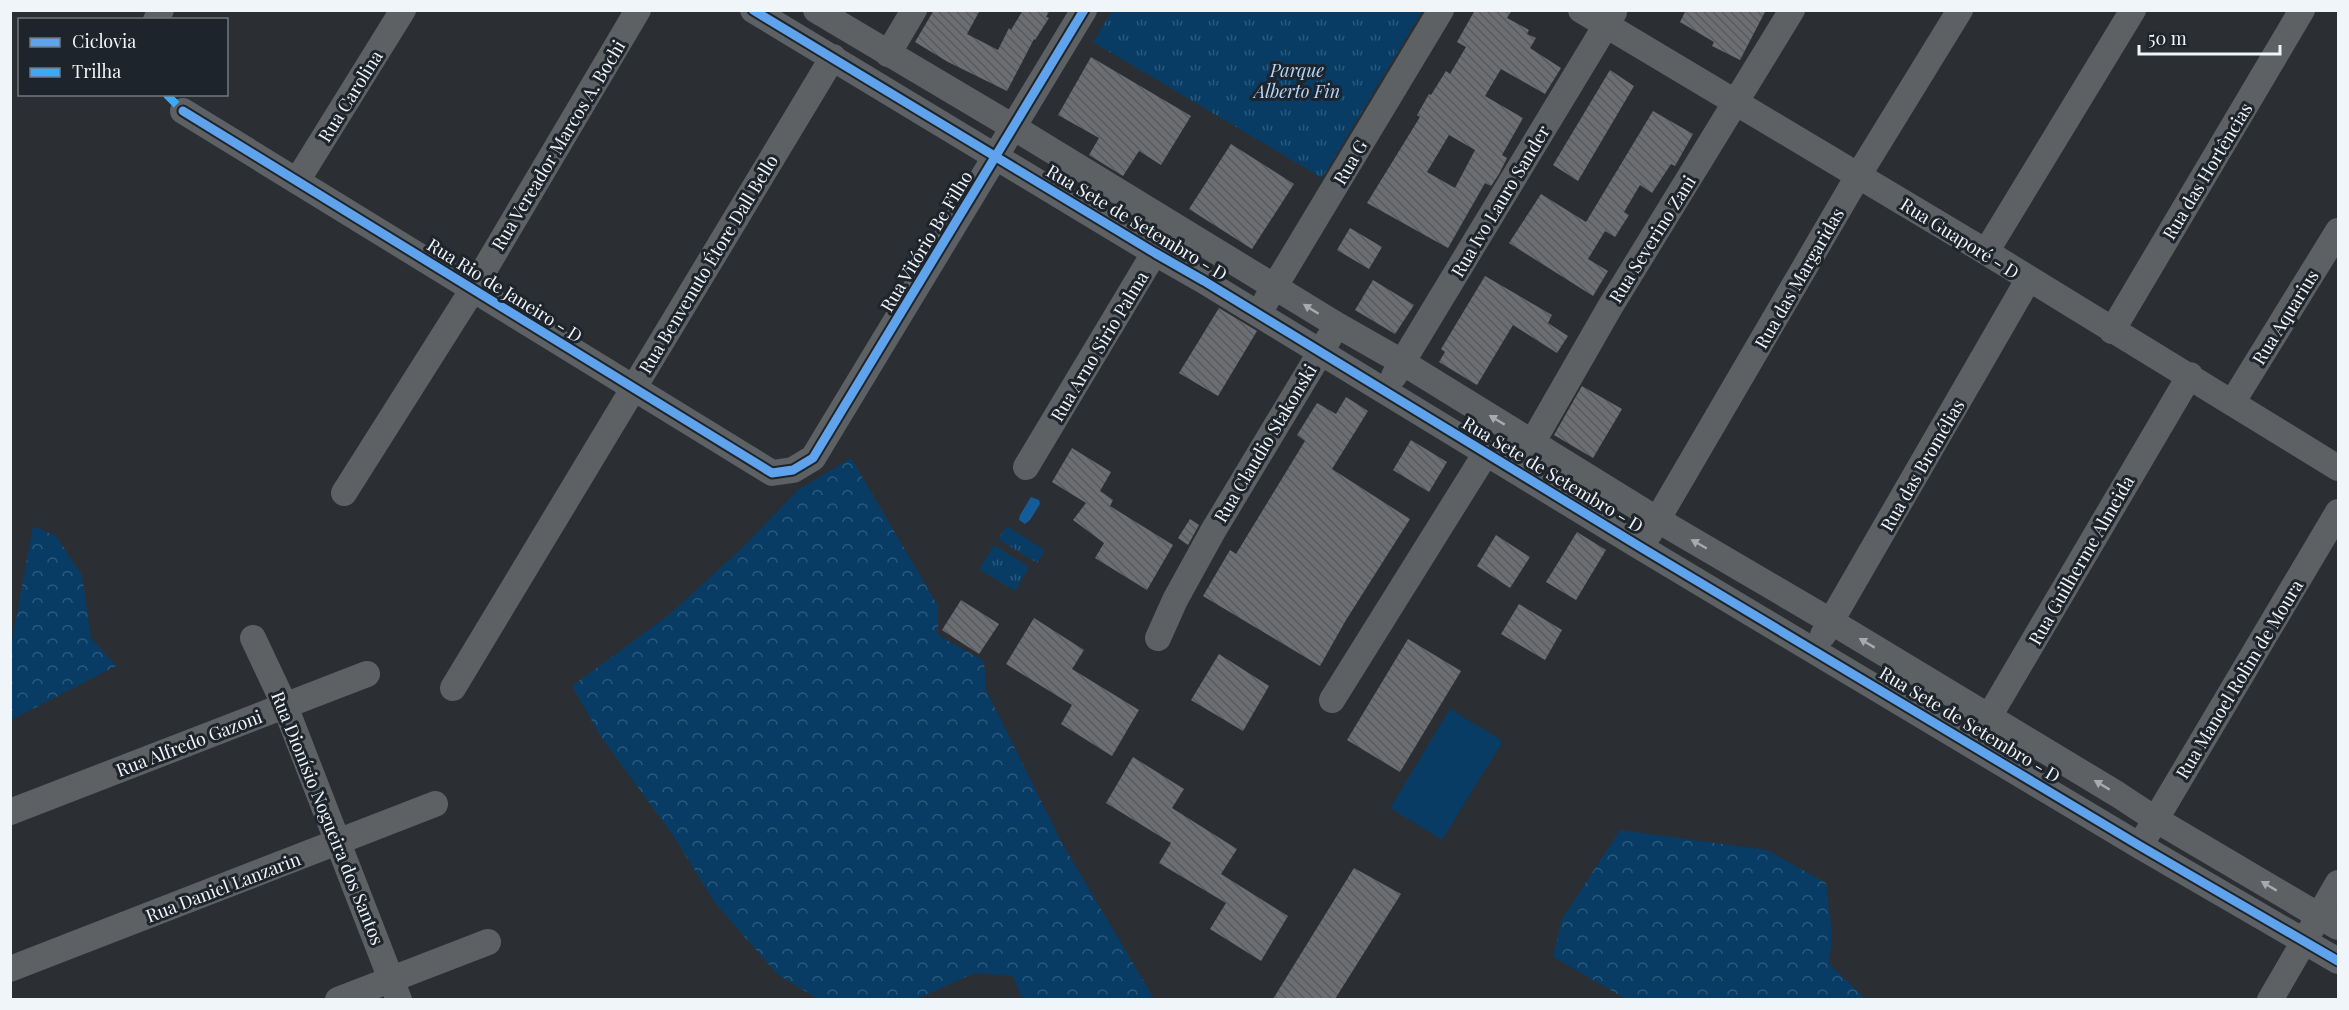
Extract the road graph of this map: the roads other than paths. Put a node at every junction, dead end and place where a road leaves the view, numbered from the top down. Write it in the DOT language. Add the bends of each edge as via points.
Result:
graph roads {
  1 [pos="403,10"];
  2 [pos="638,10"];
  3 [pos="753,10"];
  4 [pos="816,10"];
  5 [pos="914,10"];
  6 [pos="1084,10"];
  7 [pos="1441,10"];
  8 [pos="1581,10"];
  9 [pos="1792,10"];
  10 [pos="1960,10"];
  11 [pos="2133,10"];
  12 [pos="2302,10"];
  13 [pos="1610,18"];
  14 [pos="888,54"];
  15 [pos="833,57"];
  16 [pos="1737,103"];
  17 [pos="183,111"];
  18 [pos="1013,127"];
  19 [pos="996,157"];
  20 [pos="1858,176"];
  21 [pos="297,181"];
  22 [pos="1121,194"];
  23 [pos="1106,224"];
  24 [pos="1171,224"];
  25 [pos="2338,231"];
  26 [pos="1986,252"];
  27 [pos="1155,253"];
  28 [pos="2028,280"];
  29 [pos="1275,287"];
  30 [pos="473,289"];
  31 [pos="1259,315"];
  32 [pos="1337,326"];
  33 [pos="2112,331"];
  34 [pos="1319,353"];
  35 [pos="1402,362"];
  36 [pos="2190,375"];
  37 [pos="633,389"];
  38 [pos="1385,391"];
  39 [pos="2232,404"];
  40 [pos="1533,442"];
  41 [pos="1486,453"];
  42 [pos="813,458"];
  43 [pos="1026,467"];
  44 [pos="2338,468"];
  45 [pos="1517,471"];
  46 [pos="344,493"];
  47 [pos="2338,513"];
  48 [pos="1658,520"];
  49 [pos="1642,548"];
  50 [pos="1832,622"];
  51 [pos="253,638"];
  52 [pos="1158,638"];
  53 [pos="1814,649"];
  54 [pos="367,674"];
  55 [pos="453,688"];
  56 [pos="1332,700"];
  57 [pos="285,706"];
  58 [pos="1989,717"];
  59 [pos="1972,745"];
  60 [pos="435,804"];
  61 [pos="10,812"];
  62 [pos="2155,819"];
  63 [pos="338,843"];
  64 [pos="2140,846"];
  65 [pos="2338,883"];
  66 [pos="2329,921"];
  67 [pos="2305,941"];
  68 [pos="488,942"];
  69 [pos="2338,961"];
  70 [pos="10,969"];
  71 [pos="395,989"];
  72 [pos="338,999"];
  73 [pos="2270,999"];
  1 -- 21 [label="street, Rua Carolina"];
  2 -- 30 [label="street, Rua Vereador Marcos A. Bochi"];
  3 -- 15 [label="street, Rua Sete de Setembro - D"];
  4 -- 14 [label="street, Rua Sete de Setembro - D"];
  5 -- 14 [label="street"];
  6 -- 18 [label="street, Rua Vitório Be Filho"];
  7 -- 29 [label="street, Rua G"];
  8 -- 13 [label="street, Rua Guaporé - D"];
  9 -- 16 [label="street, Rua Severino Zani"];
  10 -- 20 [label="street, Rua das Margaridas"];
  11 -- 26 [label="street"];
  12 -- 33 [label="street, Rua das Hortências"];
  13 -- 16 [label="street, Rua Guaporé - D"];
  13 -- 35 [label="street, Rua Ivo Lauro Sander"];
  14 -- 18 [label="street, Rua Sete de Setembro - D"];
  15 -- 19 [label="street, Rua Sete de Setembro - D"];
  15 -- 37 [label="street, Rua Benvenuto Étore Dall Bello"];
  16 -- 20 [label="street, Rua Guaporé - D"];
  16 -- 40 [label="street, Rua Severino Zani" via="1610,308"];
  17 -- 21 [label="street, Rua Rio de Janeiro - D"];
  18 -- 19 [label="street, Rua Vitório Be Filho"];
  18 -- 22 [label="street, Rua Sete de Setembro - D"];
  19 -- 23 [label="street, Rua Sete de Setembro - D"];
  19 -- 42 [label="street, Rua Vitório Be Filho"];
  20 -- 26 [label="street, Rua Guaporé - D"];
  20 -- 48 [label="street, Rua das Margaridas"];
  21 -- 30 [label="street, Rua Rio de Janeiro - D"];
  22 -- 23 [label="street"];
  22 -- 24 [label="street, Rua Sete de Setembro - D"];
  23 -- 27 [label="street, Rua Sete de Setembro - D"];
  24 -- 27 [label="street, Rua Arno Sirio Palma"];
  24 -- 29 [label="street, Rua Sete de Setembro - D"];
  25 -- 39 [label="street, Rua Aquarius"];
  26 -- 28 [label="street, Rua Guaporé - D"];
  27 -- 31 [label="street, Rua Sete de Setembro - D"];
  27 -- 43 [label="street, Rua Arno Sirio Palma"];
  28 -- 33 [label="street, Rua Guaporé - D"];
  28 -- 50 [label="street, Rua das Bromélias"];
  29 -- 31 [label="street, Rua G"];
  32 -- 29 [label="street, Rua Sete de Setembro - D, one-way"];
  30 -- 37 [label="street, Rua Rio de Janeiro - D"];
  30 -- 46 [label="street, Rua Vereador Marcos A. Bochi"];
  31 -- 34 [label="street, Rua Sete de Setembro - D"];
  32 -- 34 [label="street, Rua Claudio Stakonski"];
  32 -- 35 [label="street, Rua Sete de Setembro - D"];
  33 -- 36 [label="street, Rua Guaporé - D"];
  34 -- 38 [label="street, Rua Sete de Setembro - D"];
  34 -- 52 [label="street, Rua Claudio Stakonski" via="1213,531"];
  35 -- 38 [label="street, Rua Ivo Lauro Sander"];
  40 -- 35 [label="street, Rua Sete de Setembro - D, one-way"];
  36 -- 39 [label="street, Rua Guaporé - D"];
  36 -- 58 [label="street, Rua Guilherme Almeida"];
  37 -- 42 [label="street, Rua Rio de Janeiro - D" via="772,473 793,470"];
  37 -- 55 [label="street, Rua Benvenuto Étore Dall Bello"];
  38 -- 41 [label="street, Rua Sete de Setembro - D"];
  39 -- 44 [label="street, Rua Guaporé - D"];
  40 -- 45 [label="street, Rua Severino Zani"];
  40 -- 48 [label="street, Rua Sete de Setembro - D"];
  41 -- 45 [label="street, Rua Sete de Setembro - D"];
  41 -- 56 [label="street"];
  45 -- 49 [label="street, Rua Sete de Setembro - D"];
  47 -- 62 [label="street, Rua Manoel Rolim de Moura"];
  48 -- 49 [label="street, Rua das Margaridas"];
  50 -- 48 [label="street, Rua Sete de Setembro - D, one-way"];
  49 -- 53 [label="street, Rua Sete de Setembro - D"];
  50 -- 53 [label="street, Rua das Bromélias"];
  58 -- 50 [label="street, Rua Sete de Setembro - D, one-way"];
  51 -- 57 [label="street, Rua Dionísio Nogueira dos Santos"];
  53 -- 59 [label="street, Rua Sete de Setembro - D"];
  54 -- 57 [label="street, Rua Alfredo Gazoni"];
  57 -- 61 [label="street, Rua Alfredo Gazoni"];
  57 -- 63 [label="street, Rua Dionísio Nogueira dos Santos"];
  58 -- 59 [label="street, Rua Guilherme Almeida"];
  62 -- 58 [label="street, Rua Sete de Setembro - D, one-way"];
  59 -- 64 [label="street, Rua Sete de Setembro - D"];
  60 -- 63 [label="street, Rua Daniel Lanzarin"];
  62 -- 64 [label="street, Rua Manoel Rolim de Moura"];
  66 -- 62 [label="street, Rua Sete de Setembro - D, one-way"];
  63 -- 70 [label="street, Rua Daniel Lanzarin"];
  63 -- 71 [label="street, Rua Dionísio Nogueira dos Santos"];
  64 -- 67 [label="street, Rua Sete de Setembro - D"];
  65 -- 66 [label="street"];
  66 -- 67 [label="street"];
  67 -- 69 [label="street, Rua Sete de Setembro - D"];
  67 -- 73 [label="street"];
  68 -- 71 [label="street"];
  71 -- 72 [label="street"];
}
